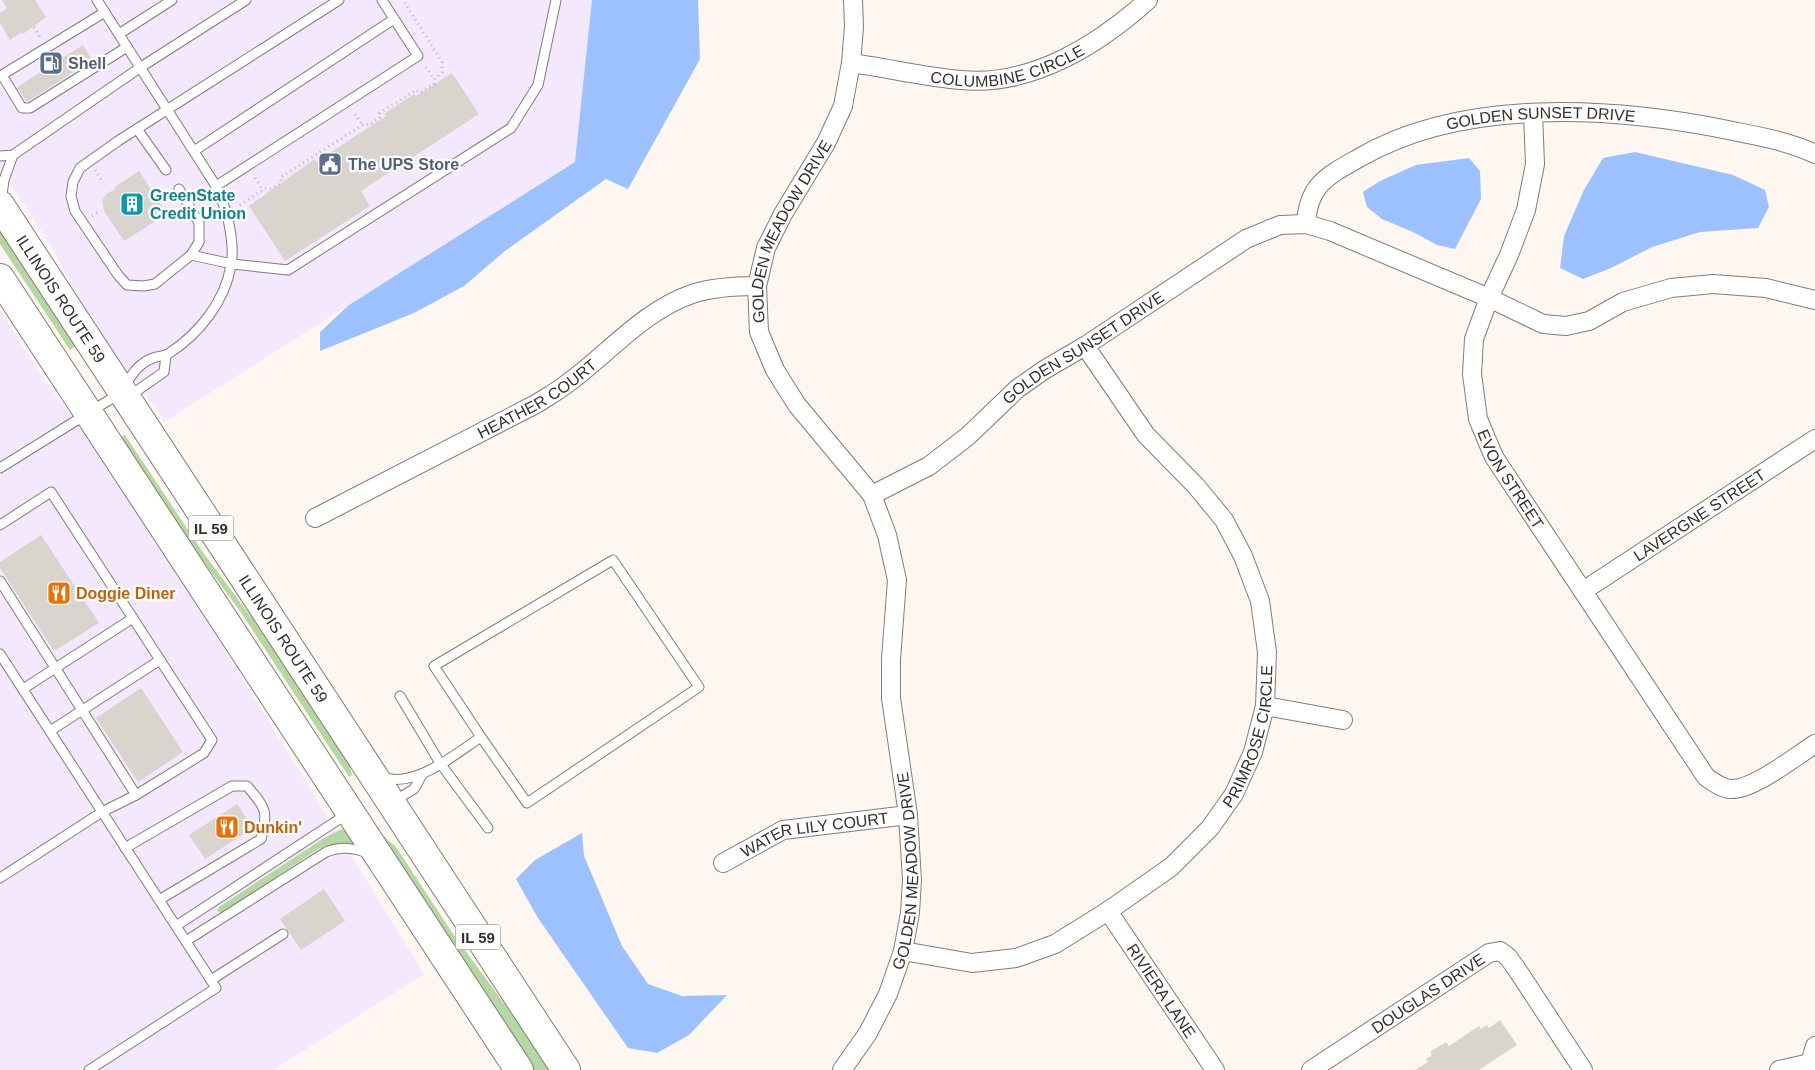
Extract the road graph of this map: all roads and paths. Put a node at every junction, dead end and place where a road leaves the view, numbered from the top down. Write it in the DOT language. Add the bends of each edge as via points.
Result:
graph roads {
  1 [pos="97,0"];
  2 [pos="172,0"];
  3 [pos="246,0"];
  4 [pos="339,0"];
  5 [pos="382,0"];
  6 [pos="403,0"];
  7 [pos="556,0"];
  8 [pos="853,0"];
  9 [pos="1148,0"];
  10 [pos="105,12"];
  11 [pos="394,20"];
  12 [pos="34,27"];
  13 [pos="119,34"];
  14 [pos="42,41"];
  15 [pos="127,46"];
  16 [pos="852,63"];
  17 [pos="426,66"];
  18 [pos="141,67"];
  19 [pos="1,75"];
  20 [pos="434,79"];
  21 [pos="168,110"];
  22 [pos="1533,113"];
  23 [pos="355,114"];
  24 [pos="362,126"];
  25 [pos="137,129"];
  26 [pos="194,151"];
  27 [pos="13,154"];
  28 [pos="1815,154"];
  29 [pos="0,156"];
  30 [pos="94,170"];
  31 [pos="166,170"];
  32 [pos="255,178"];
  33 [pos="103,183"];
  34 [pos="216,186"];
  35 [pos="179,189"];
  36 [pos="263,190"];
  37 [pos="0,205"];
  38 [pos="240,205"];
  39 [pos="1306,224"];
  40 [pos="191,254"];
  41 [pos="232,264"];
  42 [pos="0,278"];
  43 [pos="757,286"];
  44 [pos="1489,298"];
  45 [pos="1815,300"];
  46 [pos="1085,346"];
  47 [pos="166,355"];
  48 [pos="122,392"];
  49 [pos="88,412"];
  50 [pos="1815,439"];
  51 [pos="0,468"];
  52 [pos="872,495"];
  53 [pos="315,518"];
  54 [pos="0,525"];
  55 [pos="0,581"];
  56 [pos="1583,591"];
  57 [pos="133,618"];
  58 [pos="0,654"];
  59 [pos="160,660"];
  60 [pos="55,668"];
  61 [pos="23,689"];
  62 [pos="400,696"];
  63 [pos="1265,706"];
  64 [pos="82,710"];
  65 [pos="1343,720"];
  66 [pos="50,731"];
  67 [pos="481,737"];
  68 [pos="1815,744"];
  69 [pos="440,763"];
  70 [pos="370,773"];
  71 [pos="422,775"];
  72 [pos="136,795"];
  73 [pos="390,804"];
  74 [pos="102,812"];
  75 [pos="349,812"];
  76 [pos="908,814"];
  77 [pos="488,828"];
  78 [pos="125,848"];
  79 [pos="379,857"];
  80 [pos="723,863"];
  81 [pos="0,878"];
  82 [pos="159,900"];
  83 [pos="1108,911"];
  84 [pos="176,926"];
  85 [pos="283,934"];
  86 [pos="186,941"];
  87 [pos="903,952"];
  88 [pos="212,980"];
  89 [pos="1813,1057"];
  90 [pos="89,1070"];
  91 [pos="519,1070"];
  92 [pos="566,1070"];
  93 [pos="842,1070"];
  94 [pos="1215,1070"];
  95 [pos="1311,1070"];
  96 [pos="1583,1070"];
  97 [pos="1778,1070"];
  1 -- 10 [label="lane"];
  2 -- 13 [label="lane"];
  3 -- 18 [label="lane"];
  4 -- 21 [label="lane"];
  5 -- 11 [label="lane"];
  6 -- 20 [label="path" via="442,62 442,72"];
  7 -- 41 [label="lane" via="538,85 511,128 288,270"];
  8 -- 16 [label="street, GOLDEN MEADOW DRIVE"];
  9 -- 16 [label="street, COLUMBINE CIRCLE" via="1080,51 1037,71 1002,80 962,81"];
  10 -- 13 [label="lane"];
  10 -- 19 [label="lane"];
  11 -- 26 [label="lane"];
  11 -- 34 [label="lane" via="418,56"];
  12 -- 14 [label="path"];
  13 -- 15 [label="lane"];
  15 -- 18 [label="lane"];
  15 -- 19 [label="lane" via="30,108 22,108"];
  16 -- 43 [label="street, GOLDEN MEADOW DRIVE" via="843,106 826,144 766,248"];
  17 -- 20 [label="path"];
  18 -- 21 [label="lane"];
  18 -- 27 [label="lane"];
  20 -- 24 [label="path" via="434,84 420,93 416,90 380,113 381,117 369,125"];
  21 -- 25 [label="lane"];
  21 -- 26 [label="lane"];
  22 -- 28 [label="street, GOLDEN SUNSET DRIVE" via="1638,115 1766,138"];
  22 -- 39 [label="street, GOLDEN SUNSET DRIVE" via="1474,118 1423,130 1370,151 1316,187 1307,207"];
  22 -- 44 [label="street, EVON STREET" via="1535,164 1526,210"];
  23 -- 24 [label="path"];
  24 -- 36 [label="path" via="281,177 281,183"];
  25 -- 31 [label="lane"];
  25 -- 40 [label="lane" via="80,168 71,196 75,211 118,276 128,285 155,284"];
  26 -- 34 [label="lane"];
  27 -- 29 [label="lane"];
  27 -- 37 [label="lane"];
  30 -- 33 [label="path"];
  32 -- 36 [label="path"];
  34 -- 41 [label="lane" via="228,218"];
  35 -- 40 [label="lane" via="199,223 199,242"];
  36 -- 38 [label="path"];
  37 -- 48 [label="main road, ILLINOIS ROUTE 59 / IL 59"];
  39 -- 44 [label="street, GOLDEN SUNSET DRIVE" via="1330,231"];
  39 -- 46 [label="street, GOLDEN SUNSET DRIVE" via="1280,225 1246,239"];
  40 -- 41 [label="lane"];
  41 -- 47 [label="lane" via="224,291 211,314 192,335"];
  42 -- 49 [label="main road, IL 59"];
  43 -- 52 [label="street, GOLDEN MEADOW DRIVE" via="759,332 775,370 797,405"];
  43 -- 53 [label="street, HEATHER COURT" via="724,287 692,294 665,307 536,404"];
  44 -- 45 [label="street, GOLDEN SUNSET DRIVE" via="1543,324 1566,326 1589,320 1623,302 1672,288 1705,284 1766,288"];
  44 -- 56 [label="street, EVON STREET" via="1474,339 1472,374 1478,419 1494,457"];
  46 -- 52 [label="street, GOLDEN SUNSET DRIVE" via="1017,390 968,436 929,466"];
  46 -- 63 [label="street, PRIMROSE CIRCLE" via="1146,435 1224,520 1243,556 1260,601 1268,652"];
  47 -- 48 [label="lane" via="152,358 133,371"];
  47 -- 48 [label="lane" via="164,372 138,390"];
  48 -- 49 [label="lane"];
  48 -- 70 [label="main road, ILLINOIS ROUTE 59 / IL 59"];
  49 -- 51 [label="lane"];
  49 -- 75 [label="main road, IL 59"];
  50 -- 56 [label="street, LAVERGNE STREET"];
  52 -- 76 [label="street, GOLDEN MEADOW DRIVE" via="887,535 897,580 891,698"];
  54 -- 57 [label="lane" via="51,492"];
  55 -- 60 [label="lane"];
  56 -- 68 [label="street, EVON STREET" via="1706,778 1731,789 1745,787"];
  57 -- 59 [label="lane"];
  57 -- 60 [label="lane"];
  58 -- 61 [label="lane"];
  59 -- 64 [label="lane"];
  59 -- 72 [label="lane" via="212,740 204,753"];
  60 -- 61 [label="lane"];
  60 -- 64 [label="lane"];
  61 -- 66 [label="lane"];
  62 -- 69 [label="lane"];
  63 -- 65 [label="street"];
  63 -- 83 [label="street, PRIMROSE CIRCLE" via="1253,752 1234,794 1210,828 1171,868"];
  64 -- 66 [label="lane"];
  64 -- 72 [label="lane"];
  66 -- 74 [label="lane"];
  67 -- 67 [label="lane" via="528,804 699,687 613,560 434,666"];
  67 -- 69 [label="lane"];
  69 -- 71 [label="lane"];
  69 -- 77 [label="lane"];
  70 -- 71 [label="lane" via="400,780"];
  70 -- 73 [label="main road, ILLINOIS ROUTE 59 / IL 59"];
  71 -- 73 [label="lane" via="414,788"];
  72 -- 74 [label="lane"];
  73 -- 75 [label="main road"];
  73 -- 92 [label="main road, ILLINOIS ROUTE 59 / IL 59"];
  74 -- 78 [label="lane"];
  74 -- 81 [label="lane"];
  75 -- 79 [label="main road, IL 59"];
  75 -- 84 [label="lane"];
  76 -- 80 [label="street, WATER LILY COURT" via="783,830"];
  76 -- 87 [label="street, GOLDEN MEADOW DRIVE" via="912,880"];
  78 -- 82 [label="lane"];
  78 -- 82 [label="lane" via="232,786 247,786 262,804 266,822 261,839"];
  79 -- 86 [label="lane" via="348,848 326,852"];
  79 -- 91 [label="main road, IL 59"];
  82 -- 84 [label="lane"];
  83 -- 87 [label="street, PRIMROSE CIRCLE" via="1055,944 1016,958 972,963"];
  83 -- 94 [label="street, RIVIERA LANE"];
  84 -- 86 [label="lane"];
  85 -- 88 [label="lane"];
  86 -- 88 [label="lane"];
  87 -- 93 [label="street, GOLDEN MEADOW DRIVE" via="880,1012"];
  88 -- 90 [label="lane" via="216,988"];
  89 -- 97 [label="street"];
  95 -- 96 [label="street, DOUGLAS DRIVE" via="1489,953 1500,951 1518,971"];
}
